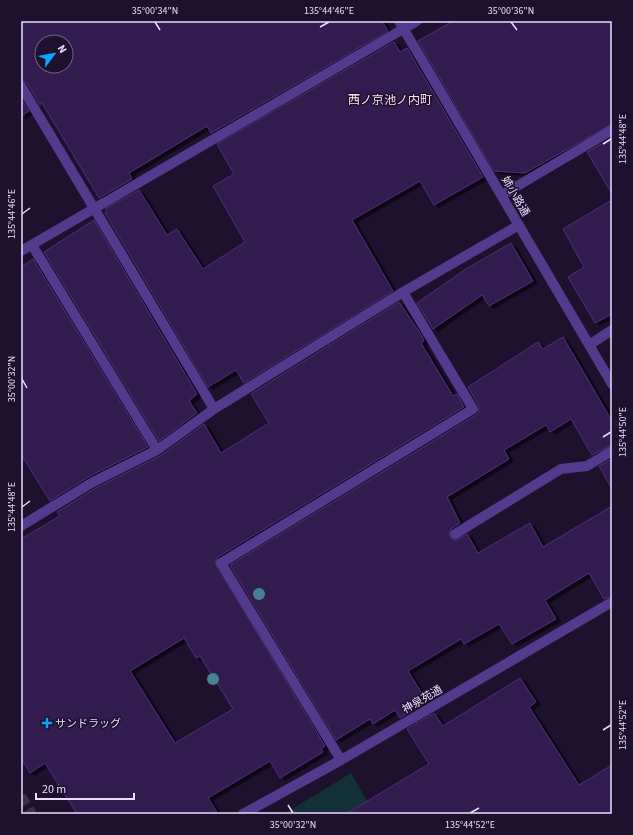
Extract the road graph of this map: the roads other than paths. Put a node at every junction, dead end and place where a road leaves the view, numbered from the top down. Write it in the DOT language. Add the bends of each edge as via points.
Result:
graph roads {
  1 [pos="417,21"];
  2 [pos="401,25"];
  3 [pos="21,86"];
  4 [pos="612,130"];
  5 [pos="502,195"];
  6 [pos="95,209"];
  7 [pos="519,225"];
  8 [pos="32,245"];
  9 [pos="21,251"];
  10 [pos="403,292"];
  11 [pos="612,330"];
  12 [pos="589,345"];
  13 [pos="612,384"];
  14 [pos="214,409"];
  15 [pos="157,450"];
  16 [pos="612,451"];
  17 [pos="21,526"];
  18 [pos="455,534"];
  19 [pos="612,602"];
  20 [pos="341,760"];
  21 [pos="244,814"];
  1 -- 2 [label="street"];
  2 -- 5 [label="street, 姉小路通"];
  2 -- 6 [label="street"];
  3 -- 6 [label="street"];
  4 -- 5 [label="street"];
  5 -- 7 [label="street, 姉小路通"];
  6 -- 8 [label="street"];
  6 -- 14 [label="street"];
  7 -- 10 [label="street"];
  7 -- 12 [label="street, 姉小路通"];
  8 -- 9 [label="street"];
  8 -- 15 [label="street"];
  10 -- 14 [label="street"];
  10 -- 20 [label="street" via="473,409 221,563"];
  11 -- 12 [label="street"];
  12 -- 13 [label="street, 姉小路通"];
  14 -- 15 [label="street"];
  15 -- 17 [label="street" via="93,482"];
  16 -- 18 [label="street" via="587,466 561,469"];
  19 -- 20 [label="street, 神泉苑通"];
  20 -- 21 [label="street, 神泉苑通"];
}
